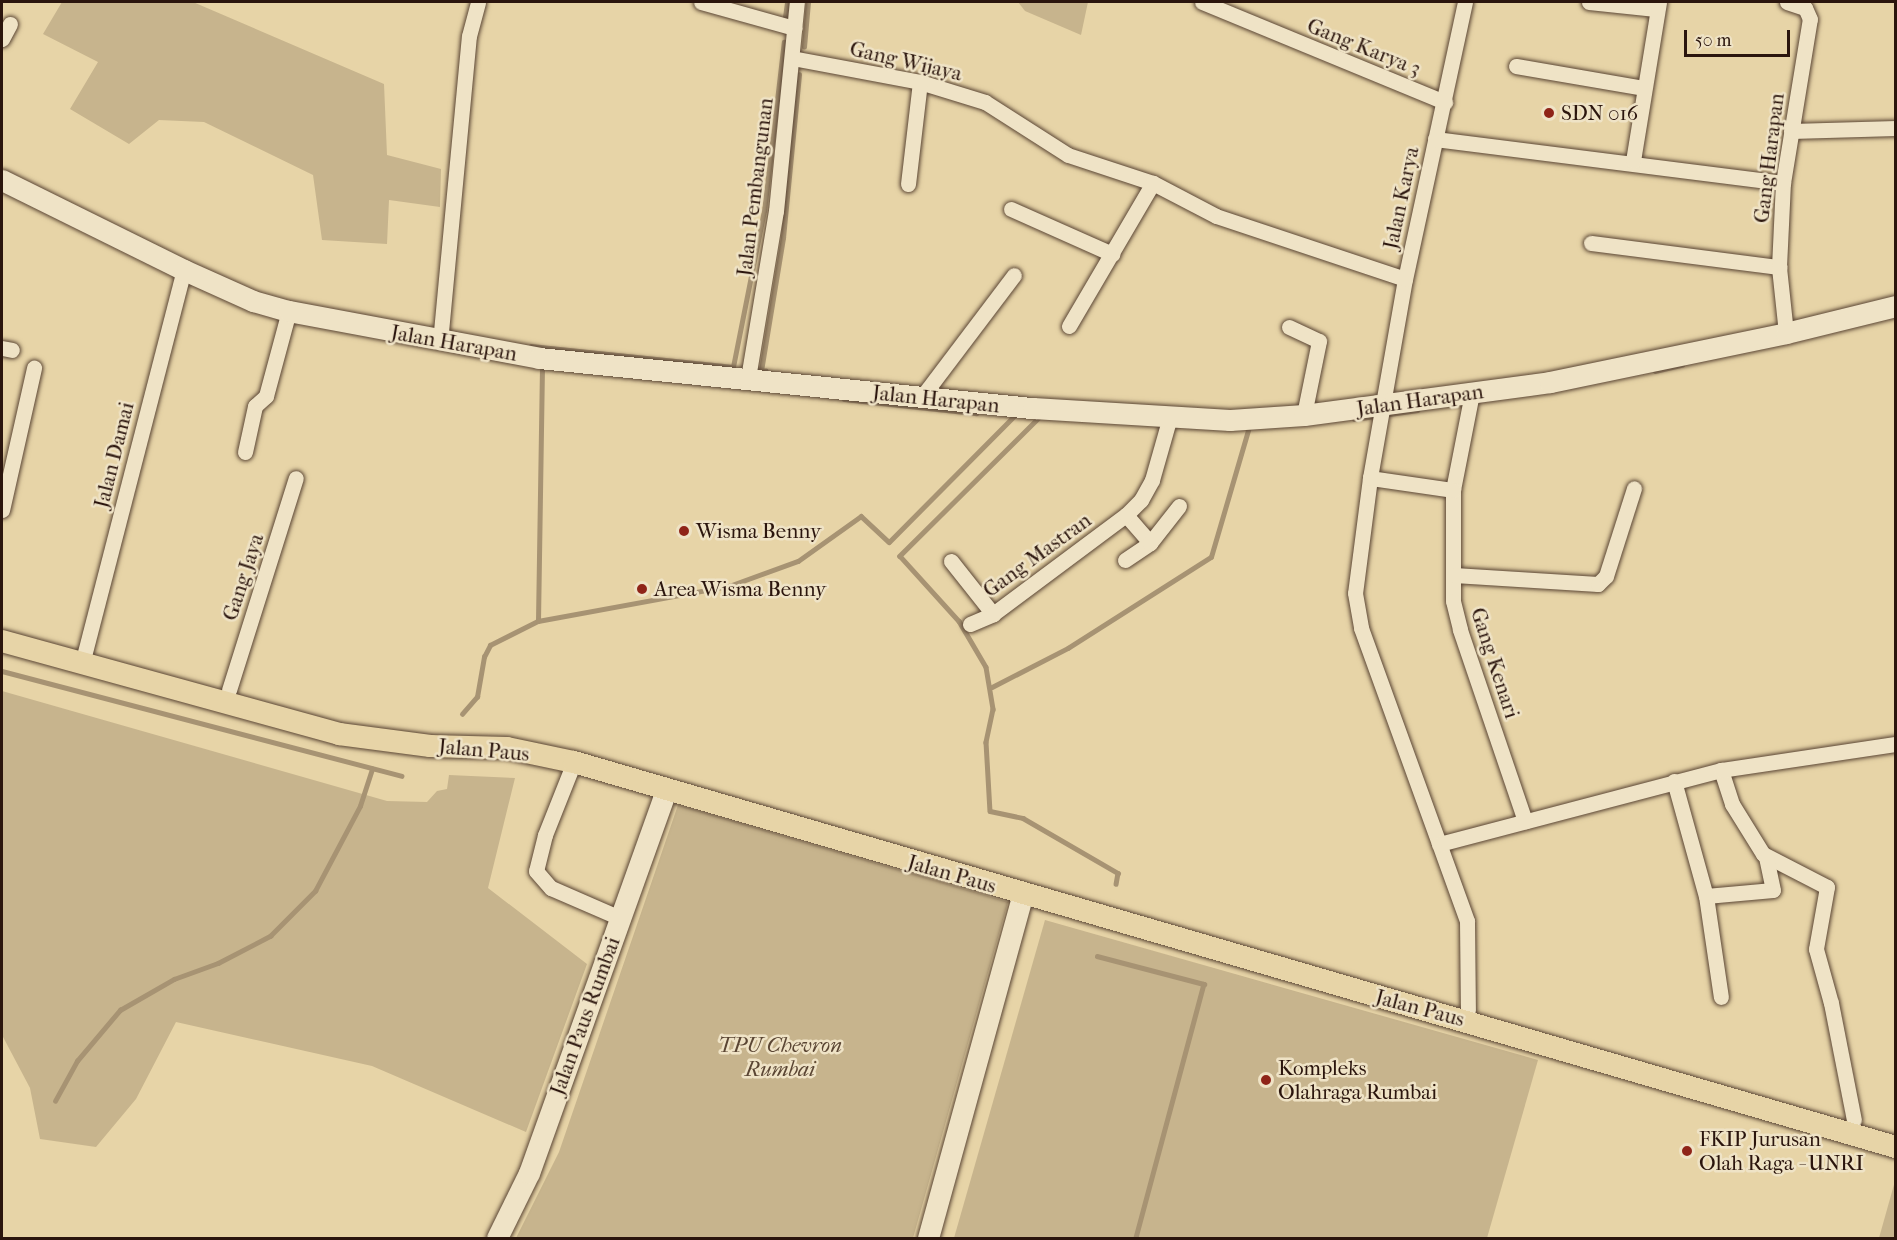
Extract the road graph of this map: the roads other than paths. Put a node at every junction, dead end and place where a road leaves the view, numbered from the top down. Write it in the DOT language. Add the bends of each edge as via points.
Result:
graph roads {
  1 [pos="478,2"];
  2 [pos="701,2"];
  3 [pos="797,2"];
  4 [pos="1202,2"];
  5 [pos="1465,2"];
  6 [pos="1589,2"];
  7 [pos="1787,2"];
  8 [pos="1658,5"];
  9 [pos="10,24"];
  10 [pos="787,26"];
  11 [pos="2,39"];
  12 [pos="796,59"];
  13 [pos="1516,66"];
  14 [pos="920,82"];
  15 [pos="1643,88"];
  16 [pos="1445,102"];
  17 [pos="1896,129"];
  18 [pos="1791,130"];
  19 [pos="1435,139"];
  20 [pos="1633,161"];
  21 [pos="2,180"];
  22 [pos="1153,183"];
  23 [pos="1783,183"];
  24 [pos="908,184"];
  25 [pos="1011,209"];
  26 [pos="1591,243"];
  27 [pos="1112,254"];
  28 [pos="1779,267"];
  29 [pos="182,274"];
  30 [pos="1014,275"];
  31 [pos="1406,279"];
  32 [pos="1896,306"];
  33 [pos="288,315"];
  34 [pos="1069,326"];
  35 [pos="1288,327"];
  36 [pos="1786,331"];
  37 [pos="441,335"];
  38 [pos="34,368"];
  39 [pos="748,378"];
  40 [pos="921,398"];
  41 [pos="1472,400"];
  42 [pos="1386,407"];
  43 [pos="1304,415"];
  44 [pos="1170,417"];
  45 [pos="245,452"];
  46 [pos="296,478"];
  47 [pos="1370,478"];
  48 [pos="1634,488"];
  49 [pos="1453,490"];
  50 [pos="1179,506"];
  51 [pos="2,510"];
  52 [pos="1126,515"];
  53 [pos="1150,543"];
  54 [pos="1125,560"];
  55 [pos="951,561"];
  56 [pos="1454,575"];
  57 [pos="993,614"];
  58 [pos="970,624"];
  59 [pos="2,628"];
  60 [pos="2,641"];
  61 [pos="85,652"];
  62 [pos="229,690"];
  63 [pos="1896,744"];
  64 [pos="574,762"];
  65 [pos="1721,770"];
  66 [pos="1674,781"];
  67 [pos="666,791"];
  68 [pos="1525,821"];
  69 [pos="1439,844"];
  70 [pos="1766,857"];
  71 [pos="1024,889"];
  72 [pos="1706,896"];
  73 [pos="620,918"];
  74 [pos="1721,997"];
  75 [pos="1468,1010"];
  76 [pos="1854,1120"];
  77 [pos="1896,1132"];
  78 [pos="1896,1147"];
  79 [pos="497,1239"];
  80 [pos="928,1239"];
  1 -- 37 [label="street" via="468,48"];
  2 -- 10 [label="street"];
  3 -- 10 [label="street, Jalan Pembangunan"];
  4 -- 16 [label="street, Gang Karya 3"];
  5 -- 16 [label="street, Jalan Karya"];
  6 -- 8 [label="street"];
  7 -- 18 [label="street, Gang Harapan" via="1805,8 1810,19"];
  8 -- 15 [label="street"];
  9 -- 11 [label="street"];
  10 -- 12 [label="street, Jalan Pembangunan"];
  12 -- 14 [label="street, Gang Wijaya"];
  12 -- 39 [label="street, Jalan Pembangunan"];
  13 -- 15 [label="street"];
  14 -- 22 [label="street, Gang Wijaya" via="999,108 1068,155"];
  14 -- 24 [label="street"];
  15 -- 20 [label="street"];
  16 -- 19 [label="street, Jalan Karya"];
  17 -- 18 [label="street"];
  18 -- 23 [label="street, Gang Harapan"];
  19 -- 20 [label="street"];
  19 -- 31 [label="street, Jalan Karya"];
  20 -- 23 [label="street"];
  21 -- 29 [label="street, Jalan Harapan"];
  22 -- 27 [label="street"];
  22 -- 31 [label="street, Gang Wijaya" via="1216,216"];
  23 -- 28 [label="street, Gang Harapan"];
  25 -- 27 [label="street"];
  26 -- 28 [label="street"];
  27 -- 34 [label="street"];
  28 -- 36 [label="street, Gang Harapan"];
  29 -- 33 [label="street, Jalan Harapan"];
  29 -- 61 [label="street, Jalan Damai"];
  30 -- 40 [label="street"];
  31 -- 42 [label="street, Jalan Karya"];
  32 -- 36 [label="street, Jalan Harapan"];
  33 -- 37 [label="street, Jalan Harapan"];
  33 -- 45 [label="street" via="266,396 255,406"];
  35 -- 43 [label="street" via="1319,341"];
  36 -- 41 [label="street, Jalan Harapan"];
  37 -- 39 [label="street, Jalan Harapan" via="539,358"];
  38 -- 51 [label="street"];
  39 -- 40 [label="street, Jalan Harapan"];
  40 -- 44 [label="street, Jalan Harapan" via="1027,415"];
  41 -- 42 [label="street, Jalan Harapan"];
  41 -- 49 [label="street, Gang Kenari"];
  42 -- 43 [label="street, Jalan Harapan"];
  42 -- 47 [label="street, Jalan Karya"];
  43 -- 44 [label="street, Jalan Harapan" via="1230,420"];
  44 -- 52 [label="street, Gang Mastran" via="1152,480 1142,500"];
  46 -- 62 [label="street, Gang Jaya"];
  47 -- 49 [label="street"];
  47 -- 69 [label="street, Jalan Karya" via="1355,593 1360,628"];
  48 -- 56 [label="street" via="1606,576 1598,584"];
  49 -- 56 [label="street, Gang Kenari"];
  50 -- 53 [label="street"];
  52 -- 53 [label="street"];
  52 -- 57 [label="street, Gang Mastran"];
  53 -- 54 [label="street"];
  55 -- 57 [label="street"];
  56 -- 68 [label="street, Gang Kenari" via="1460,630"];
  57 -- 58 [label="street, Gang Mastran"];
  59 -- 61 [label="main road, Jalan Paus"];
  60 -- 64 [label="main road, Jalan Paus" via="339,734 430,746 507,748"];
  61 -- 62 [label="main road, Jalan Paus"];
  62 -- 71 [label="main road, Jalan Paus" via="340,720 432,732 511,735 583,750"];
  63 -- 65 [label="street"];
  64 -- 67 [label="main road, Jalan Paus"];
  64 -- 73 [label="street" via="545,835 536,871 551,888"];
  65 -- 66 [label="street"];
  65 -- 70 [label="street" via="1732,804"];
  66 -- 68 [label="street"];
  66 -- 72 [label="street"];
  67 -- 71 [label="main road, Jalan Paus"];
  67 -- 73 [label="street, Jalan Paus Rumbai"];
  68 -- 69 [label="street"];
  69 -- 75 [label="street, Jalan Karya" via="1467,921"];
  70 -- 72 [label="street" via="1773,890"];
  70 -- 76 [label="street" via="1827,887 1816,949"];
  71 -- 75 [label="main road, Jalan Paus"];
  71 -- 78 [label="main road, Jalan Paus"];
  71 -- 80 [label="street"];
  72 -- 74 [label="street"];
  73 -- 79 [label="street, Jalan Paus Rumbai" via="529,1173"];
  75 -- 76 [label="main road, Jalan Paus"];
  76 -- 77 [label="main road, Jalan Paus"];
}
